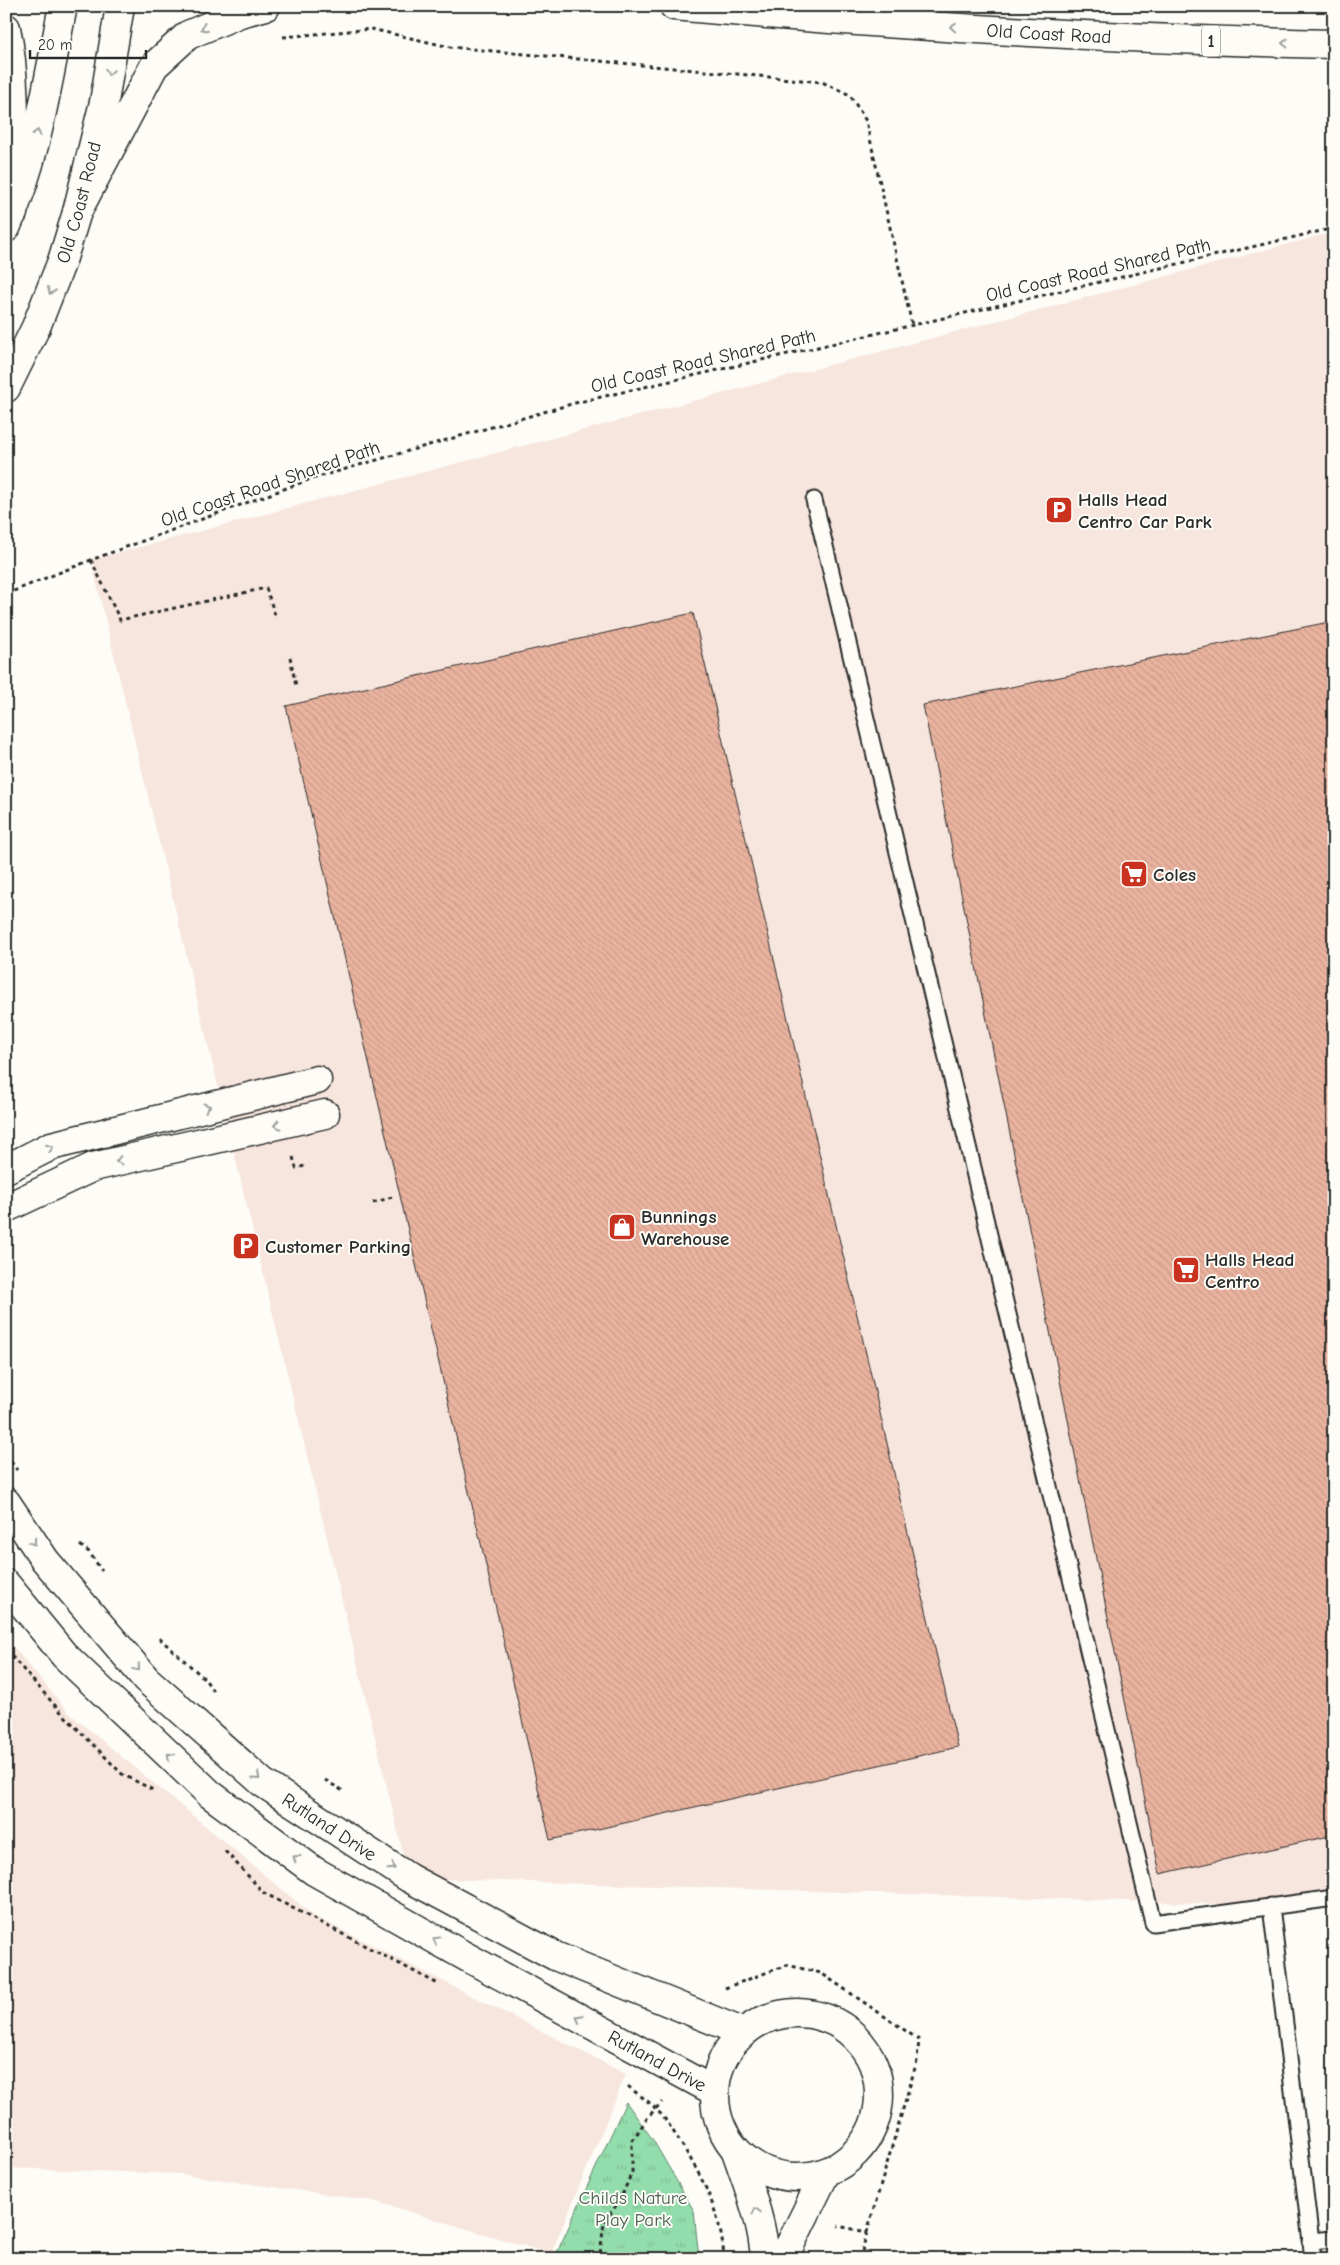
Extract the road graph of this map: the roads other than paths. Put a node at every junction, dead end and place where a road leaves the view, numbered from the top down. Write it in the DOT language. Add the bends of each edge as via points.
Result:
graph roads {
  1 [pos="63,6"];
  2 [pos="120,6"];
  3 [pos="266,6"];
  4 [pos="674,6"];
  5 [pos="6,28"];
  6 [pos="1334,44"];
  7 [pos="78,212"];
  8 [pos="10,221"];
  9 [pos="6,388"];
  10 [pos="814,500"];
  11 [pos="317,1080"];
  12 [pos="325,1114"];
  13 [pos="6,1169"];
  14 [pos="6,1208"];
  15 [pos="6,1502"];
  16 [pos="6,1584"];
  17 [pos="1334,1898"];
  18 [pos="1271,1906"];
  19 [pos="742,2032"];
  20 [pos="714,2091"];
  21 [pos="736,2151"];
  22 [pos="826,2172"];
  23 [pos="1334,2238"];
  24 [pos="1310,2241"];
  25 [pos="765,2259"];
  26 [pos="783,2259"];
  27 [pos="1313,2259"];
  8 -- 1 [label="main road, one-way" via="39,126"];
  2 -- 7 [label="main road, Old Coast Road, one-way" via="104,102"];
  3 -- 7 [label="main road, one-way" via="240,13 188,36 154,66"];
  6 -- 4 [label="main road, Old Coast Road / 1, one-way" via="1089,36"];
  5 -- 8 [label="main road" via="11,49 12,95"];
  7 -- 9 [label="main road, Old Coast Road, one-way" via="36,327"];
  10 -- 18 [label="lane" via="1153,1923"];
  13 -- 11 [label="main road, one-way" via="51,1146"];
  12 -- 14 [label="main road, one-way" via="93,1167"];
  15 -- 19 [label="main road, Rutland Drive, one-way" via="45,1560 146,1678 263,1783 409,1878 555,1956"];
  20 -- 16 [label="main road, Rutland Drive, one-way" via="314,1871 210,1794 64,1655"];
  17 -- 18 [label="lane"];
  18 -- 24 [label="lane"];
  19 -- 20 [label="main road" via="722,2059"];
  19 -- 22 [label="main road" via="770,2016 802,2012 833,2020 859,2039 875,2067 880,2098 872,2130 854,2156"];
  20 -- 21 [label="main road" via="719,2124"];
  21 -- 22 [label="main road" via="763,2170 784,2176 794,2178"];
  25 -- 21 [label="main road, one-way" via="755,2209"];
  22 -- 26 [label="main road"];
  23 -- 24 [label="lane"];
  24 -- 27 [label="lane"];
}
